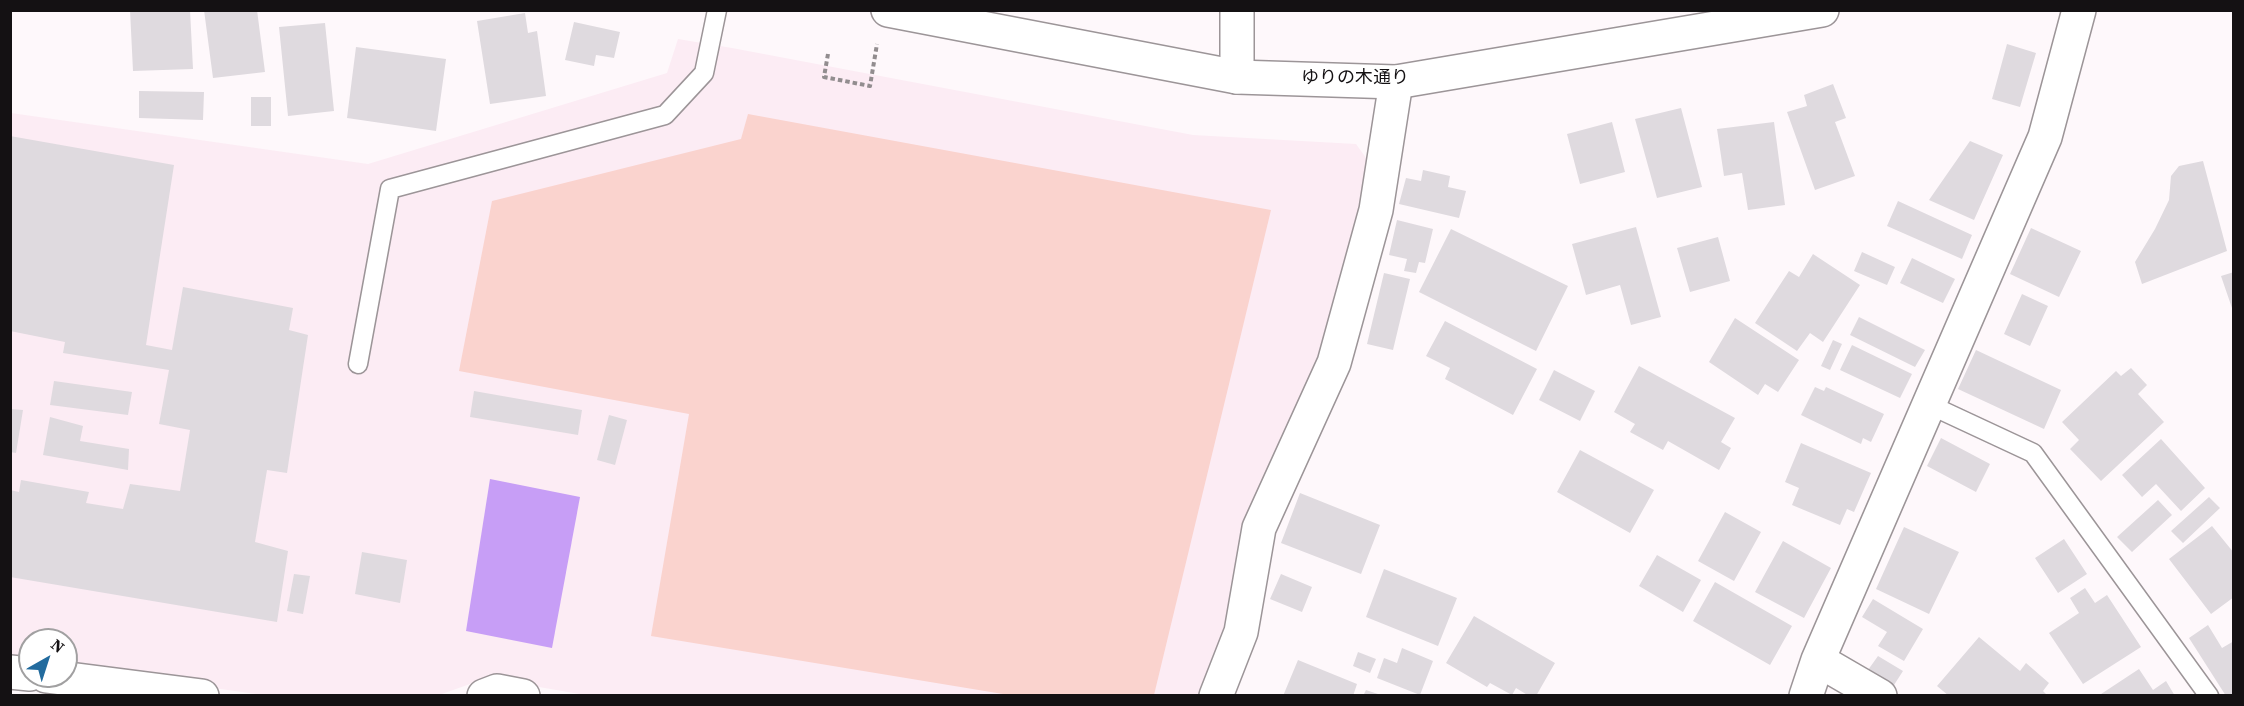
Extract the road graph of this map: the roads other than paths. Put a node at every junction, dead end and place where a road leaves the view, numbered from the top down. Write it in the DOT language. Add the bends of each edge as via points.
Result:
graph roads {
  1 [pos="717,10"];
  2 [pos="888,10"];
  3 [pos="1237,10"];
  4 [pos="1822,10"];
  5 [pos="2079,10"];
  6 [pos="1236,77"];
  7 [pos="1396,82"];
  8 [pos="358,364"];
  9 [pos="1930,405"];
  10 [pos="1818,660"];
  11 [pos="78,680"];
  12 [pos="202,696"];
  13 [pos="1216,696"];
  14 [pos="1806,696"];
  15 [pos="1880,696"];
  16 [pos="2209,696"];
  1 -- 8 [label="lane" via="704,73 665,115 390,189"];
  2 -- 6 [label="street, ゆりの木通り"];
  3 -- 6 [label="street"];
  4 -- 7 [label="street, ゆりの木通り"];
  5 -- 9 [label="street" via="2045,137"];
  6 -- 7 [label="street, ゆりの木通り"];
  7 -- 13 [label="street" via="1376,210 1334,363 1259,528 1241,632"];
  9 -- 10 [label="street"];
  9 -- 16 [label="lane" via="2033,453"];
  10 -- 14 [label="street"];
  10 -- 15 [label="street"];
  11 -- 12 [label="street"];
}
